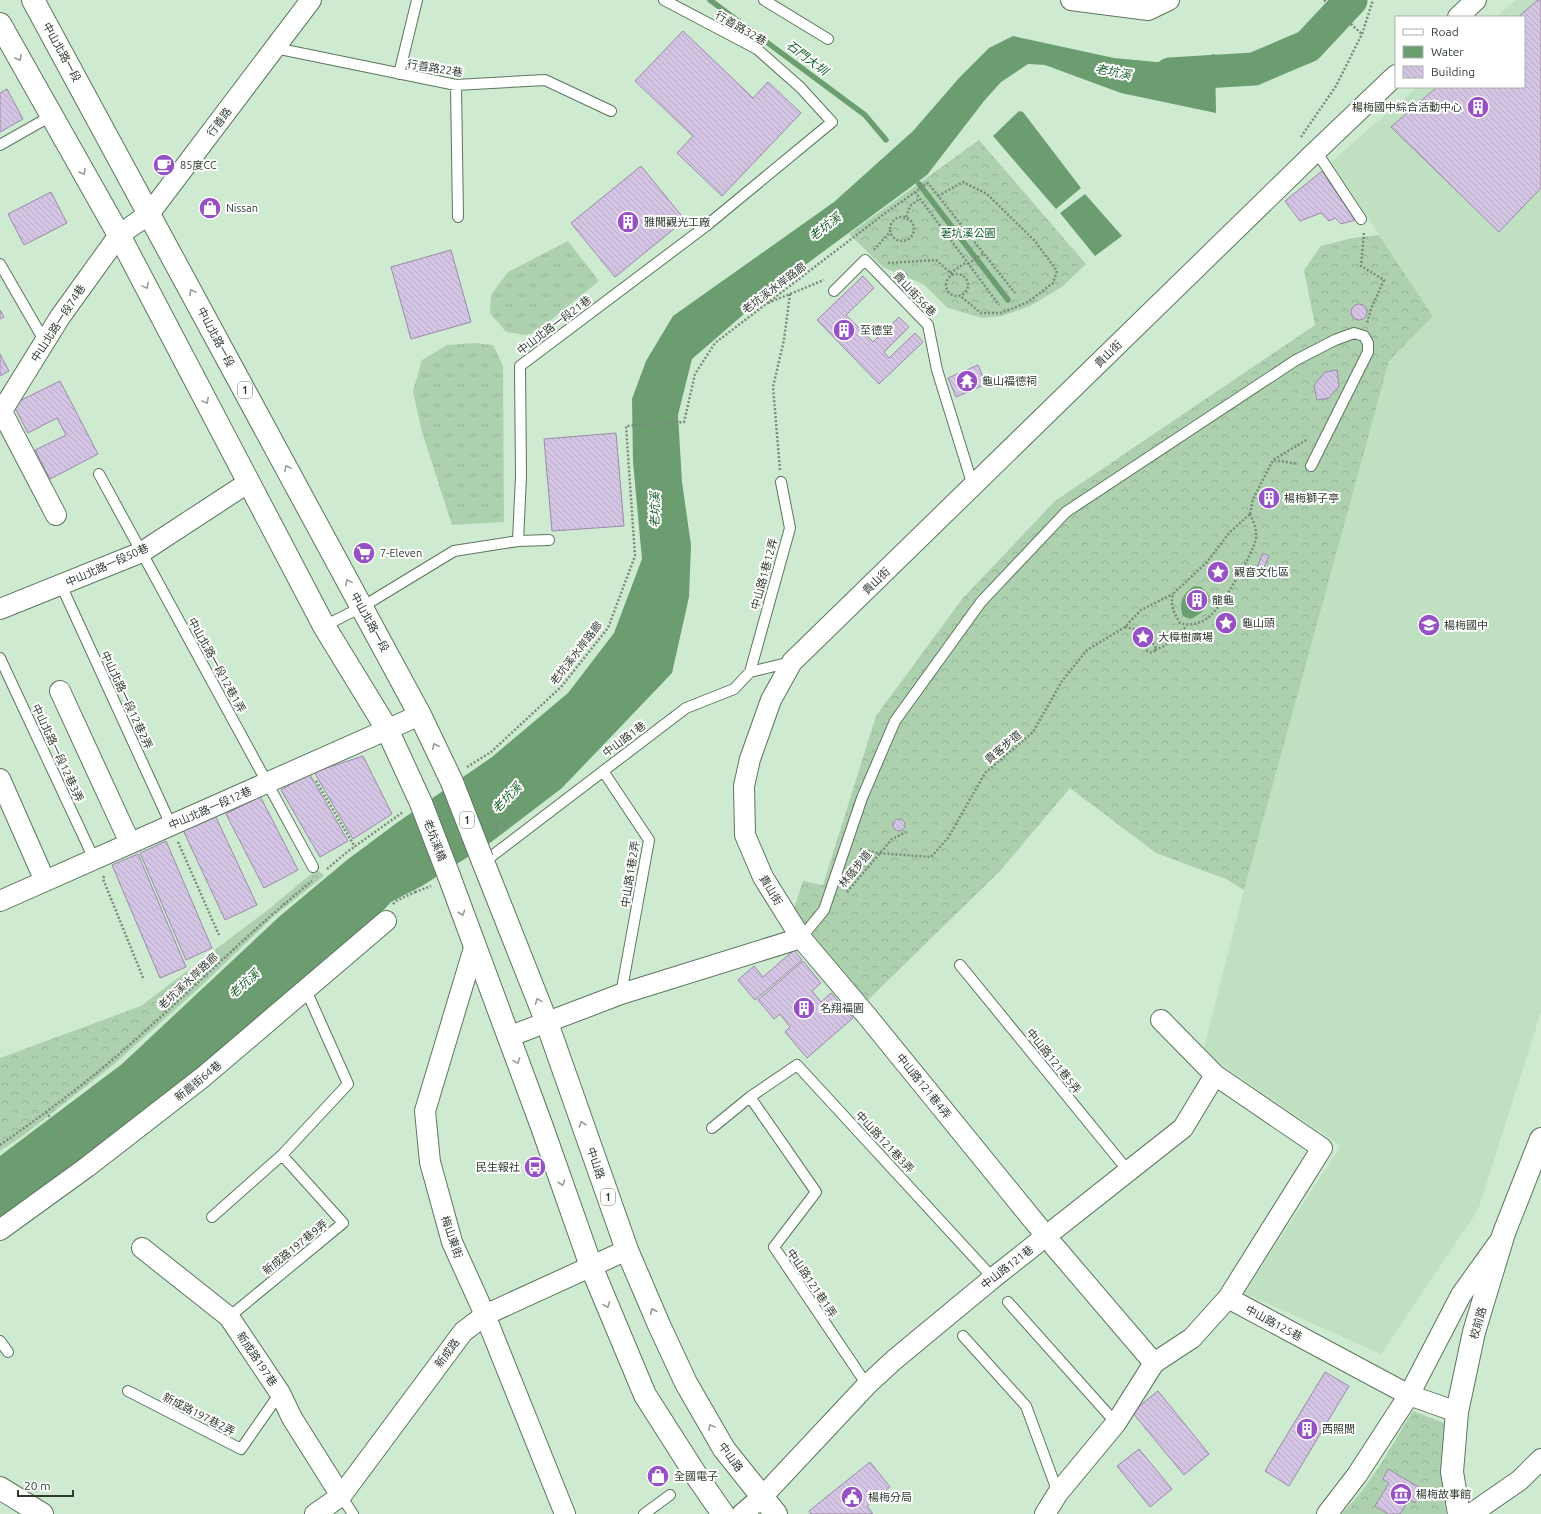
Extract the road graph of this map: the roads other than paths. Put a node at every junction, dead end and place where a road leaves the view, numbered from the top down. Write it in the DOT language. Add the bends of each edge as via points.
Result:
graph roads {
  1 [pos="33,0"];
  2 [pos="311,0"];
  3 [pos="417,0"];
  4 [pos="664,0"];
  5 [pos="764,0"];
  6 [pos="1071,0"];
  7 [pos="1169,0"];
  8 [pos="1476,0"];
  9 [pos="1459,16"];
  10 [pos="0,24"];
  11 [pos="828,39"];
  12 [pos="275,48"];
  13 [pos="400,74"];
  14 [pos="1395,77"];
  15 [pos="456,85"];
  16 [pos="612,111"];
  17 [pos="52,116"];
  18 [pos="832,122"];
  19 [pos="0,145"];
  20 [pos="1313,154"];
  21 [pos="149,214"];
  22 [pos="458,217"];
  23 [pos="1361,219"];
  24 [pos="119,235"];
  25 [pos="0,264"];
  26 [pos="834,291"];
  27 [pos="45,342"];
  28 [pos="1,411"];
  29 [pos="1311,466"];
  30 [pos="99,474"];
  31 [pos="249,482"];
  32 [pos="782,482"];
  33 [pos="973,486"];
  34 [pos="56,514"];
  35 [pos="549,540"];
  36 [pos="518,541"];
  37 [pos="142,552"];
  38 [pos="61,585"];
  39 [pos="362,607"];
  40 [pos="0,609"];
  41 [pos="324,626"];
  42 [pos="0,658"];
  43 [pos="792,662"];
  44 [pos="750,672"];
  45 [pos="60,692"];
  46 [pos="420,715"];
  47 [pos="387,729"];
  48 [pos="603,771"];
  49 [pos="0,779"];
  50 [pos="267,783"];
  51 [pos="174,833"];
  52 [pos="130,843"];
  53 [pos="483,861"];
  54 [pos="99,866"];
  55 [pos="313,867"];
  56 [pos="45,881"];
  57 [pos="0,901"];
  58 [pos="386,921"];
  59 [pos="801,938"];
  60 [pos="474,948"];
  61 [pos="960,965"];
  62 [pos="306,990"];
  63 [pos="621,994"];
  64 [pos="1161,1020"];
  65 [pos="547,1023"];
  66 [pos="508,1037"];
  67 [pos="1215,1075"];
  68 [pos="750,1097"];
  69 [pos="712,1128"];
  70 [pos="1541,1139"];
  71 [pos="282,1155"];
  72 [pos="1129,1172"];
  73 [pos="212,1218"];
  74 [pos="0,1230"];
  75 [pos="1504,1233"];
  76 [pos="1050,1241"];
  77 [pos="142,1248"];
  78 [pos="627,1250"];
  79 [pos="591,1266"];
  80 [pos="993,1278"];
  81 [pos="1228,1298"];
  82 [pos="1008,1302"];
  83 [pos="485,1314"];
  84 [pos="229,1317"];
  85 [pos="963,1336"];
  86 [pos="0,1341"];
  87 [pos="8,1352"];
  88 [pos="1154,1363"];
  89 [pos="867,1385"];
  90 [pos="128,1391"];
  91 [pos="280,1393"];
  92 [pos="1409,1395"];
  93 [pos="1457,1412"];
  94 [pos="1116,1423"];
  95 [pos="1541,1459"];
  96 [pos="0,1488"];
  97 [pos="1058,1493"];
  98 [pos="670,1495"];
  99 [pos="341,1496"];
  100 [pos="762,1498"];
  101 [pos="42,1514"];
  102 [pos="315,1514"];
  103 [pos="353,1514"];
  104 [pos="564,1514"];
  105 [pos="644,1514"];
  106 [pos="723,1514"];
  107 [pos="742,1514"];
  108 [pos="776,1514"];
  109 [pos="1045,1514"];
  110 [pos="1327,1514"];
  111 [pos="1459,1514"];
  112 [pos="1471,1514"];
  1 -- 21 [label="main road, 中山北路一段 / 1"];
  2 -- 12 [label="street, 行善路"];
  3 -- 13 [label="lane"];
  4 -- 18 [label="lane, 行善路32巷" via="757,49 800,87"];
  5 -- 11 [label="lane"];
  6 -- 7 [label="street" via="1148,10"];
  8 -- 9 [label="street"];
  10 -- 17 [label="main road, one-way"];
  12 -- 13 [label="lane, 行善路22巷"];
  12 -- 21 [label="street, 行善路"];
  13 -- 15 [label="lane, 行善路22巷"];
  14 -- 20 [label="street, 貴山街"];
  15 -- 16 [label="lane, 行善路22巷" via="545,80"];
  15 -- 22 [label="lane"];
  17 -- 19 [label="lane"];
  17 -- 24 [label="main road, one-way"];
  18 -- 36 [label="lane, 中山北路一段21巷" via="706,226 520,366 521,476"];
  20 -- 23 [label="lane"];
  20 -- 33 [label="street, 貴山街"];
  21 -- 24 [label="street, 行善路"];
  39 -- 21 [label="main road, 中山北路一段 / 1, one-way"];
  24 -- 27 [label="street, 中山北路一段74巷"];
  24 -- 31 [label="main road, one-way"];
  25 -- 27 [label="lane"];
  26 -- 33 [label="lane, 貴山街56巷" via="865,260 928,325 937,370"];
  27 -- 28 [label="street, 中山北路一段74巷"];
  28 -- 34 [label="street"];
  29 -- 59 [label="lane" via="1368,352 1368,343 1364,336 1354,334 1335,340 1296,360 1066,512 981,602 895,721 862,798 824,910"];
  30 -- 37 [label="lane, 中山北路一段12巷1弄"];
  31 -- 37 [label="street, 中山北路一段50巷"];
  31 -- 41 [label="main road"];
  32 -- 44 [label="lane, 中山路1巷12弄" via="790,528"];
  33 -- 43 [label="street, 貴山街"];
  35 -- 36 [label="lane"];
  36 -- 39 [label="lane" via="454,551"];
  37 -- 38 [label="street, 中山北路一段50巷"];
  37 -- 50 [label="lane, 中山北路一段12巷1弄"];
  38 -- 40 [label="street, 中山北路一段50巷"];
  38 -- 51 [label="lane, 中山北路一段12巷2弄"];
  39 -- 41 [label="lane"];
  39 -- 46 [label="main road, 中山北路一段 / 1"];
  41 -- 47 [label="main road"];
  42 -- 54 [label="lane, 中山北路一段12巷3弄"];
  43 -- 44 [label="lane"];
  43 -- 59 [label="street, 貴山街" via="771,700 750,759 744,786 745,835 763,877"];
  44 -- 48 [label="lane, 中山路1巷" via="734,688 686,708"];
  45 -- 52 [label="street"];
  46 -- 47 [label="street, 中山北路一段12巷"];
  53 -- 46 [label="main road, 中山北路一段 / 1, one-way, bridge" via="451,780"];
  47 -- 50 [label="street, 中山北路一段12巷"];
  47 -- 60 [label="main road, 老坑溪橋, one-way, bridge" via="421,803"];
  48 -- 53 [label="lane, 中山路1巷"];
  48 -- 63 [label="lane, 中山路1巷2弄" via="649,840"];
  49 -- 56 [label="street"];
  50 -- 51 [label="street, 中山北路一段12巷"];
  50 -- 55 [label="lane, 中山北路一段12巷1弄"];
  51 -- 52 [label="street, 中山北路一段12巷"];
  52 -- 54 [label="street, 中山北路一段12巷"];
  65 -- 53 [label="main road, 中山路 / 1, one-way"];
  54 -- 56 [label="street, 中山北路一段12巷"];
  56 -- 57 [label="street, 中山北路一段12巷"];
  58 -- 62 [label="street, 新農街64巷"];
  59 -- 63 [label="street"];
  59 -- 76 [label="street, 中山路121巷4弄" via="868,1016"];
  60 -- 66 [label="main road"];
  60 -- 83 [label="street, 梅山東街" via="425,1111 430,1162 452,1242"];
  61 -- 72 [label="lane, 中山路121巷5弄"];
  62 -- 71 [label="lane" via="348,1084"];
  62 -- 74 [label="street, 新農街64巷" via="203,1077 87,1167"];
  63 -- 65 [label="street"];
  64 -- 67 [label="street"];
  65 -- 66 [label="street"];
  78 -- 65 [label="main road, 中山路 / 1, one-way"];
  66 -- 79 [label="main road, one-way"];
  67 -- 72 [label="street, 中山路121巷" via="1183,1128"];
  67 -- 81 [label="street" via="1322,1148"];
  68 -- 69 [label="lane"];
  68 -- 80 [label="lane, 中山路121巷3弄" via="797,1065"];
  68 -- 89 [label="lane, 中山路121巷1弄" via="816,1192 774,1247"];
  70 -- 75 [label="main road, 校前路"];
  71 -- 73 [label="lane"];
  71 -- 84 [label="lane, 新成路197巷9弄" via="343,1223"];
  72 -- 76 [label="street, 中山路121巷"];
  75 -- 92 [label="street" via="1461,1295"];
  75 -- 93 [label="main road, 校前路" via="1474,1332"];
  76 -- 80 [label="street, 中山路121巷"];
  76 -- 88 [label="street"];
  77 -- 84 [label="street, 新成路197巷"];
  78 -- 79 [label="street, 新成路"];
  100 -- 78 [label="main road, 中山路 / 1, one-way" via="724,1449 686,1383"];
  79 -- 83 [label="street, 新成路"];
  79 -- 106 [label="main road, one-way" via="645,1395"];
  80 -- 89 [label="street, 中山路121巷"];
  81 -- 88 [label="street" via="1192,1338"];
  81 -- 92 [label="street, 中山路125巷"];
  82 -- 94 [label="lane"];
  83 -- 99 [label="street, 新成路" via="463,1332"];
  83 -- 104 [label="street, 梅山東街"];
  84 -- 91 [label="street, 新成路197巷"];
  85 -- 97 [label="lane" via="1026,1406"];
  86 -- 87 [label="lane"];
  88 -- 94 [label="street"];
  89 -- 100 [label="street, 中山路121巷"];
  90 -- 91 [label="lane, 新成路197巷2弄" via="241,1449"];
  91 -- 99 [label="street, 新成路197巷" via="292,1418"];
  92 -- 93 [label="street, 中山路125巷"];
  92 -- 110 [label="street" via="1357,1475"];
  93 -- 111 [label="main road, 校前路" via="1452,1472"];
  94 -- 97 [label="street"];
  95 -- 112 [label="street" via="1520,1480"];
  96 -- 101 [label="main road"];
  97 -- 109 [label="street"];
  98 -- 105 [label="lane"];
  99 -- 102 [label="street, 新成路"];
  99 -- 103 [label="lane"];
  100 -- 107 [label="street, 中山路121巷"];
  100 -- 108 [label="main road, 中山路 / 1"];
}
